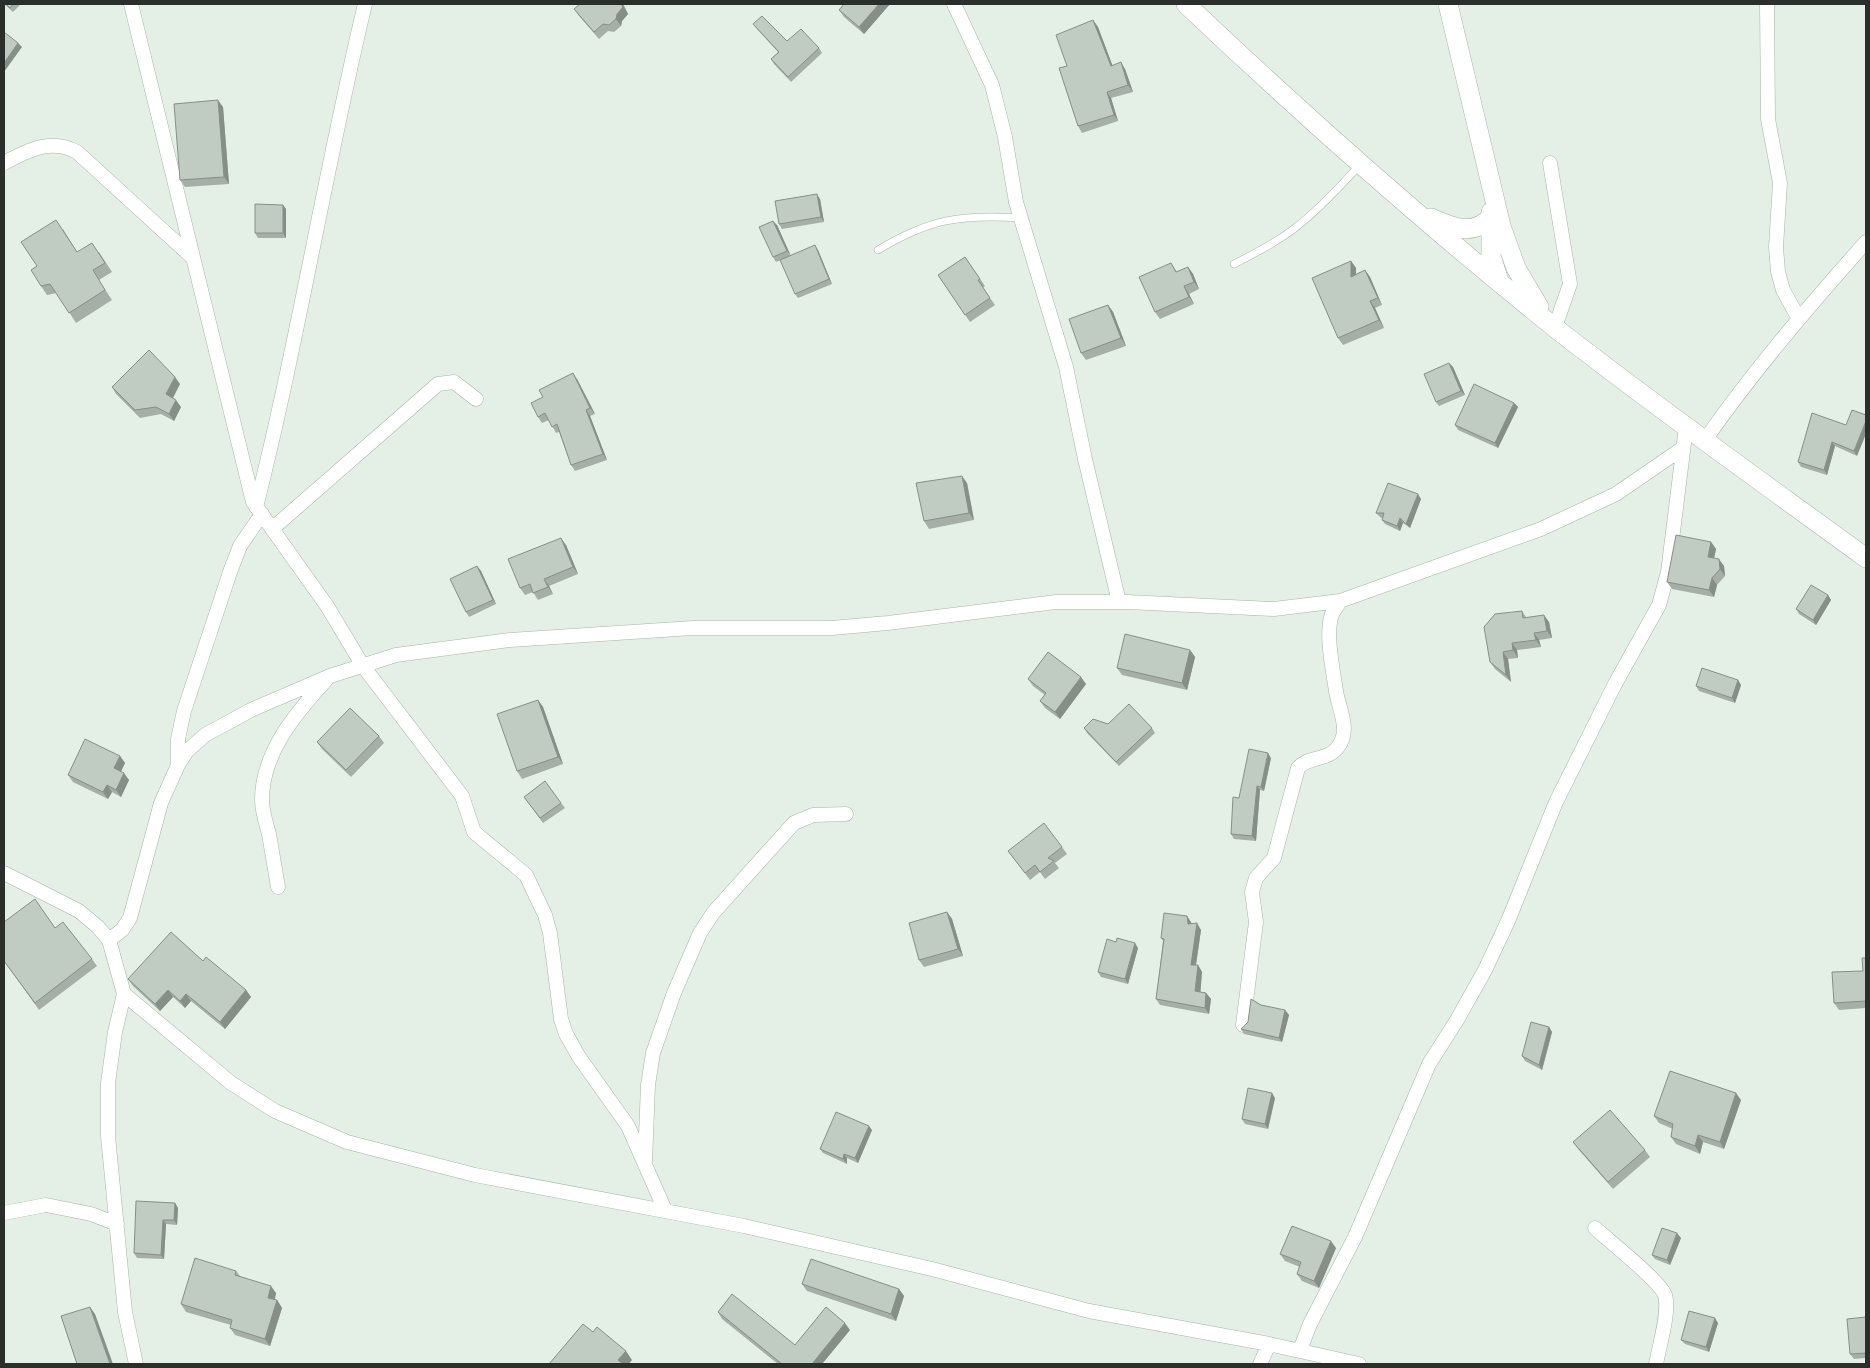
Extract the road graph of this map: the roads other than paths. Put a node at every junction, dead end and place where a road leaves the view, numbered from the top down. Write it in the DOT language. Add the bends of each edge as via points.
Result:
graph roads {
  1 [pos="131,4"];
  2 [pos="365,4"];
  3 [pos="954,4"];
  4 [pos="1186,4"];
  5 [pos="1448,4"];
  6 [pos="1767,4"];
  7 [pos="4,163"];
  8 [pos="1550,163"];
  9 [pos="1361,164"];
  10 [pos="1491,189"];
  11 [pos="1420,214"];
  12 [pos="1021,218"];
  13 [pos="1491,218"];
  14 [pos="1866,242"];
  15 [pos="878,250"];
  16 [pos="192,257"];
  17 [pos="1234,264"];
  18 [pos="1499,282"];
  19 [pos="1800,319"];
  20 [pos="1555,327"];
  21 [pos="476,399"];
  22 [pos="1686,427"];
  23 [pos="1705,440"];
  24 [pos="1684,448"];
  25 [pos="259,511"];
  26 [pos="272,529"];
  27 [pos="1866,558"];
  28 [pos="1340,601"];
  29 [pos="1119,602"];
  30 [pos="363,666"];
  31 [pos="330,676"];
  32 [pos="178,765"];
  33 [pos="846,814"];
  34 [pos="4,873"];
  35 [pos="278,887"];
  36 [pos="109,940"];
  37 [pos="124,994"];
  38 [pos="1243,1025"];
  39 [pos="645,1165"];
  40 [pos="665,1210"];
  41 [pos="4,1213"];
  42 [pos="117,1224"];
  43 [pos="1595,1228"];
  44 [pos="1269,1344"];
  45 [pos="1300,1350"];
  46 [pos="136,1364"];
  47 [pos="1260,1364"];
  48 [pos="1359,1364"];
  49 [pos="1656,1364"];
  1 -- 16 [label="street"];
  2 -- 25 [label="street"];
  3 -- 12 [label="street" via="992,85"];
  4 -- 9 [label="main road"];
  5 -- 10 [label="main road"];
  6 -- 19 [label="street" via="1768,119 1780,182 1776,247 1778,272 1783,290"];
  7 -- 16 [label="street" via="37,147 57,144 68,147"];
  8 -- 20 [label="street" via="1570,284"];
  9 -- 11 [label="main road"];
  9 -- 17 [label="lane" via="1292,231"];
  10 -- 13 [label="main road"];
  10 -- 20 [label="main road" via="1516,268 1531,297"];
  11 -- 13 [label="main road" via="1467,230 1482,226"];
  11 -- 18 [label="main road"];
  12 -- 15 [label="lane" via="968,216 948,219 929,224"];
  12 -- 29 [label="street" via="1066,367"];
  13 -- 18 [label="main road" via="1491,256"];
  14 -- 19 [label="street"];
  16 -- 25 [label="street" via="253,502"];
  18 -- 20 [label="main road"];
  19 -- 23 [label="street" via="1740,390"];
  20 -- 22 [label="main road"];
  21 -- 26 [label="street" via="454,382 438,384"];
  22 -- 23 [label="main road"];
  22 -- 24 [label="street"];
  23 -- 27 [label="main road"];
  24 -- 28 [label="street" via="1616,494 1540,530"];
  24 -- 45 [label="street" via="1668,572 1659,605 1556,802 1485,970 1429,1064 1355,1237"];
  25 -- 26 [label="street"];
  25 -- 32 [label="street" via="240,546 184,711 178,739"];
  26 -- 30 [label="street" via="327,606"];
  28 -- 29 [label="street" via="1274,609"];
  28 -- 38 [label="street" via="1332,614 1330,632 1344,734 1338,747 1330,754 1303,762 1298,768 1274,858 1256,878 1252,892 1256,922"];
  29 -- 30 [label="street" via="1056,602 832,628 693,628 510,640 396,655"];
  30 -- 31 [label="street"];
  30 -- 39 [label="street" via="462,796 474,832 526,875 534,889 550,934 555,989 566,1034 628,1126"];
  31 -- 32 [label="street" via="251,710 205,735 187,751"];
  31 -- 35 [label="street" via="282,734 263,783 262,801"];
  32 -- 36 [label="street" via="161,803 130,918"];
  33 -- 39 [label="street" via="813,815 794,823 728,896 700,933 674,993 653,1054 648,1085"];
  34 -- 36 [label="street" via="79,911"];
  36 -- 37 [label="street"];
  37 -- 40 [label="street" via="231,1084 275,1111 347,1142 475,1175"];
  37 -- 42 [label="street" via="111,1058 107,1101 109,1160"];
  39 -- 40 [label="street"];
  40 -- 44 [label="street" via="932,1268 1090,1311"];
  41 -- 42 [label="street" via="46,1205 86,1213"];
  42 -- 46 [label="street" via="125,1312"];
  43 -- 49 [label="street" via="1651,1278 1665,1295 1666,1307"];
  44 -- 45 [label="street"];
  44 -- 47 [label="street"];
  45 -- 48 [label="street"];
}
